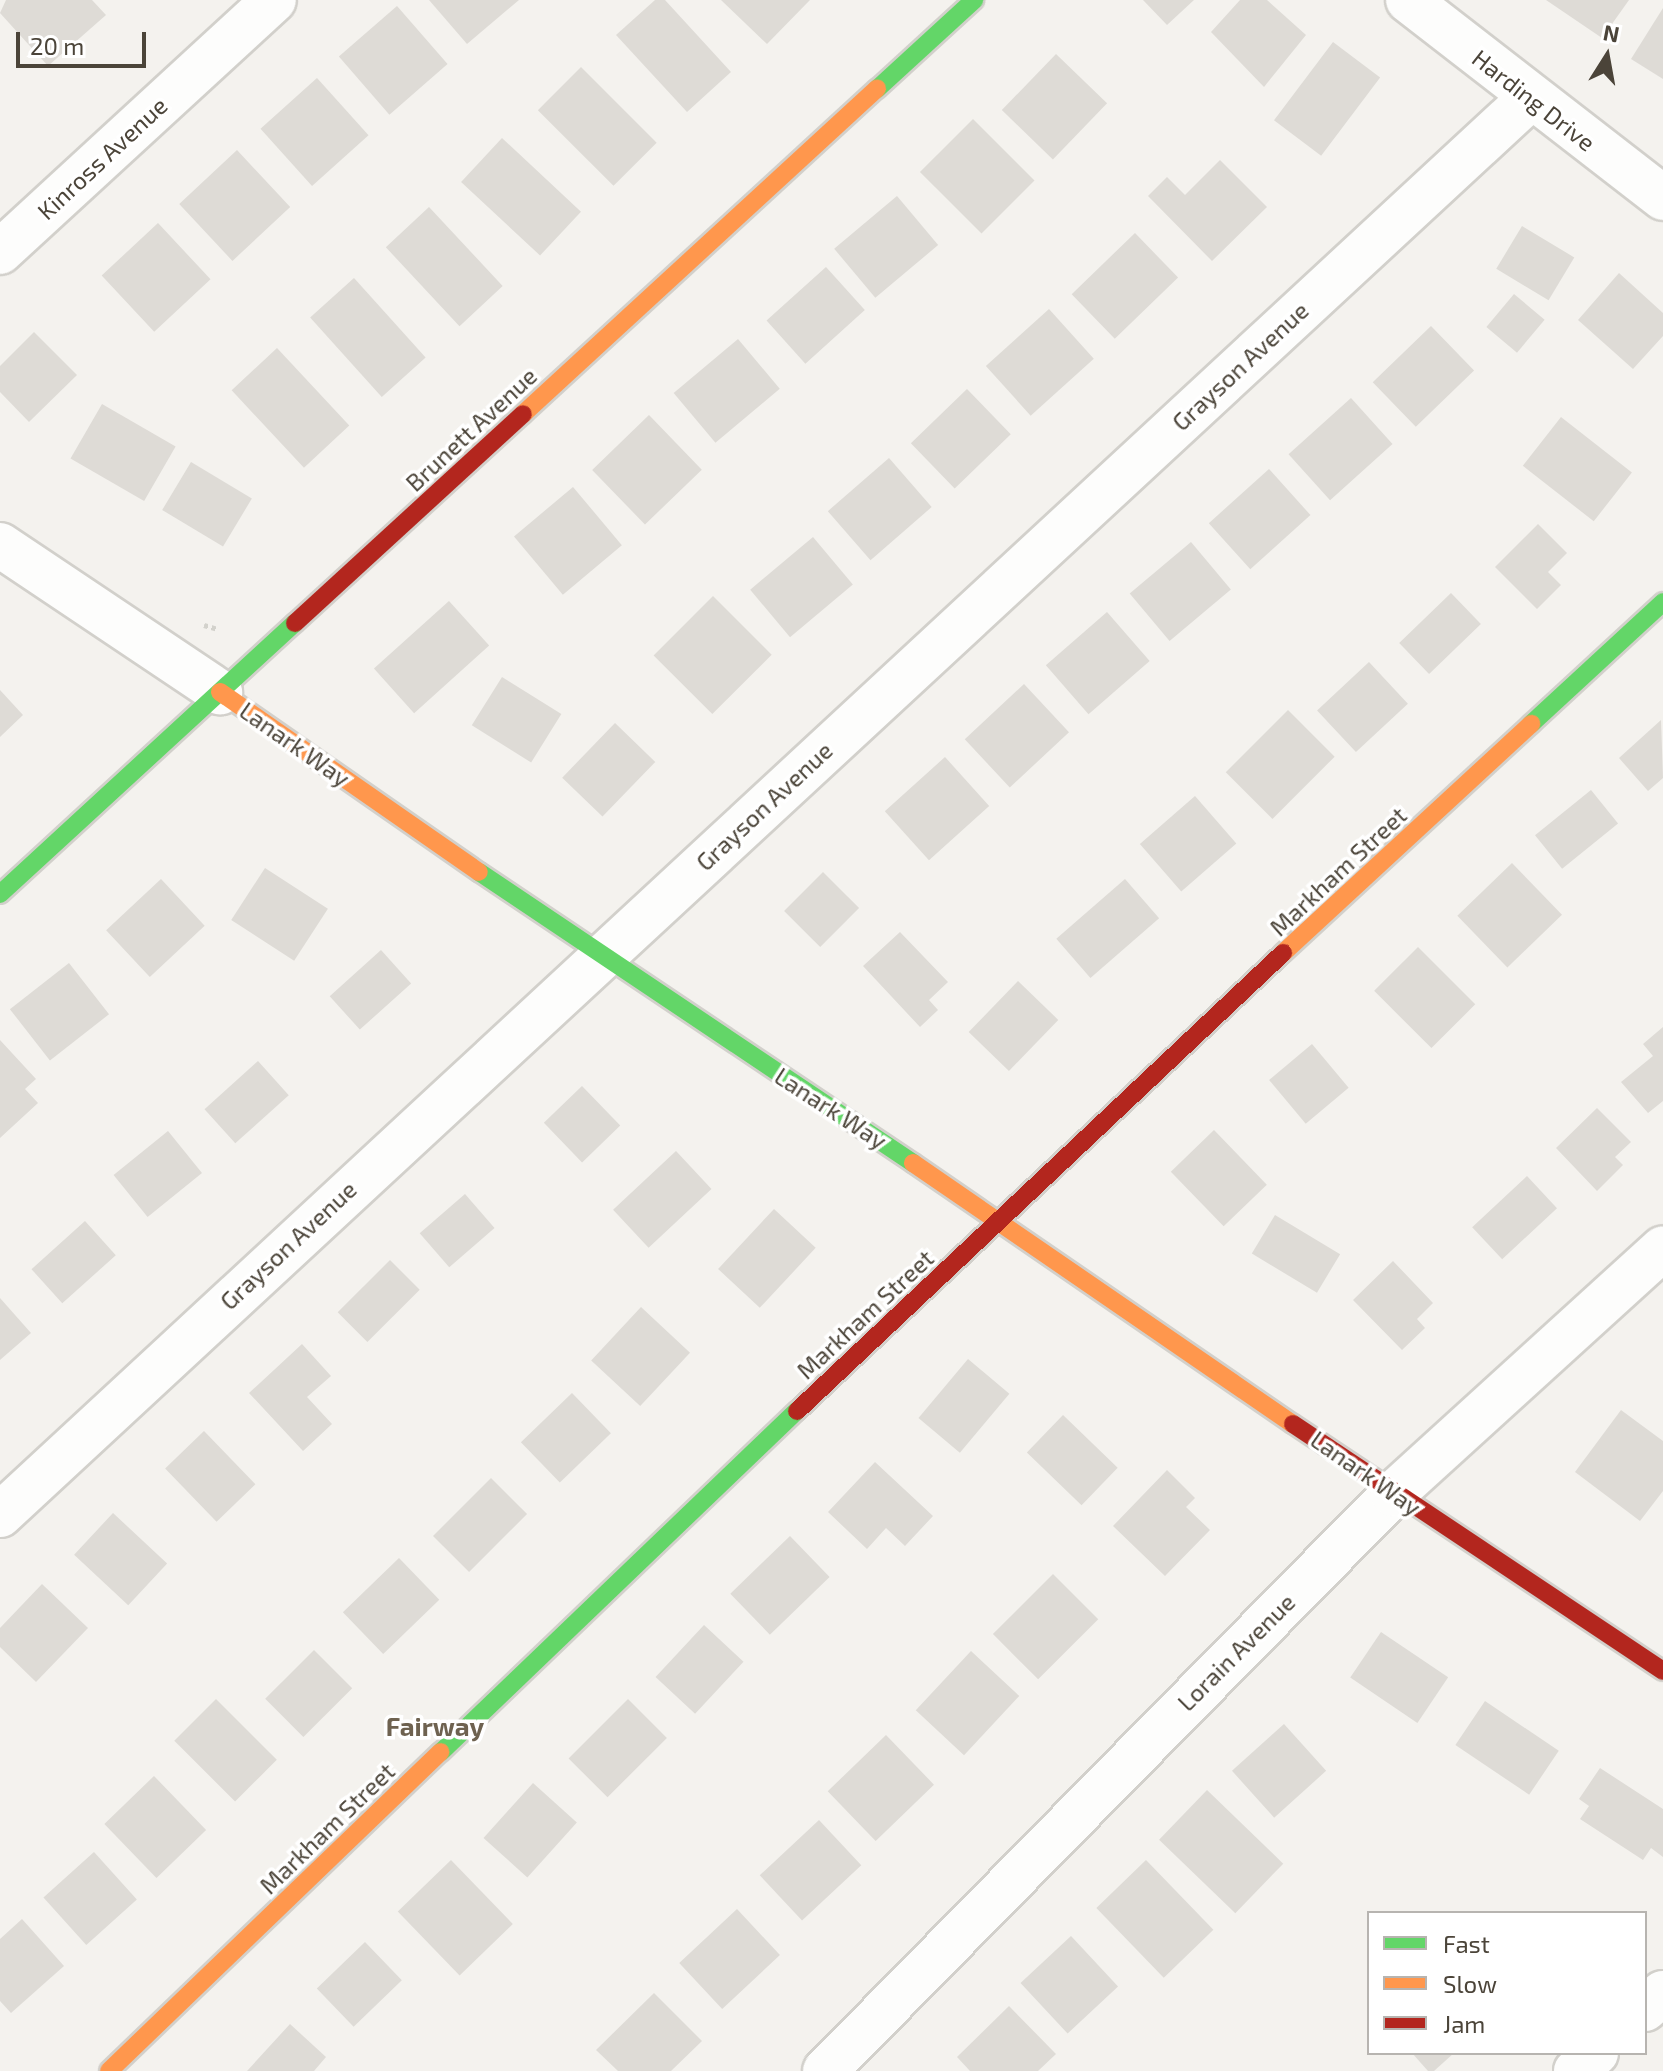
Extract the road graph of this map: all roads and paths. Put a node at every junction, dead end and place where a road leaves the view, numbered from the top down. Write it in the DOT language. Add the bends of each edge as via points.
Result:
graph roads {
  1 [pos="274,0"];
  2 [pos="974,0"];
  3 [pos="1408,0"];
  4 [pos="1529,99"];
  5 [pos="1663,198"];
  6 [pos="0,252"];
  7 [pos="0,545"];
  8 [pos="1663,602"];
  9 [pos="220,692"];
  10 [pos="0,894"];
  11 [pos="598,955"];
  12 [pos="1000,1220"];
  13 [pos="1663,1248"];
  14 [pos="1393,1494"];
  15 [pos="0,1515"];
  16 [pos="1663,1671"];
  17 [pos="1663,1993"];
  18 [pos="1647,2007"];
  19 [pos="1594,2055"];
  20 [pos="109,2071"];
  21 [pos="825,2071"];
  22 [pos="1576,2071"];
  1 -- 6 [label="street, Kinross Avenue"];
  2 -- 9 [label="street, Brunett Avenue"];
  3 -- 4 [label="street, Harding Drive"];
  4 -- 5 [label="street, Harding Drive"];
  4 -- 11 [label="street, Grayson Avenue"];
  7 -- 9 [label="street, Lanark Way"];
  8 -- 12 [label="street, Markham Street"];
  9 -- 10 [label="street, Brunett Avenue"];
  9 -- 11 [label="street, Lanark Way"];
  11 -- 12 [label="street, Lanark Way"];
  11 -- 15 [label="street, Grayson Avenue"];
  12 -- 14 [label="street, Lanark Way"];
  12 -- 20 [label="street, Markham Street"];
  13 -- 14 [label="street, Lorain Avenue"];
  14 -- 16 [label="street, Lanark Way"];
  14 -- 21 [label="street, Lorain Avenue"];
  17 -- 18 [label="street"];
  19 -- 22 [label="street"];
}
